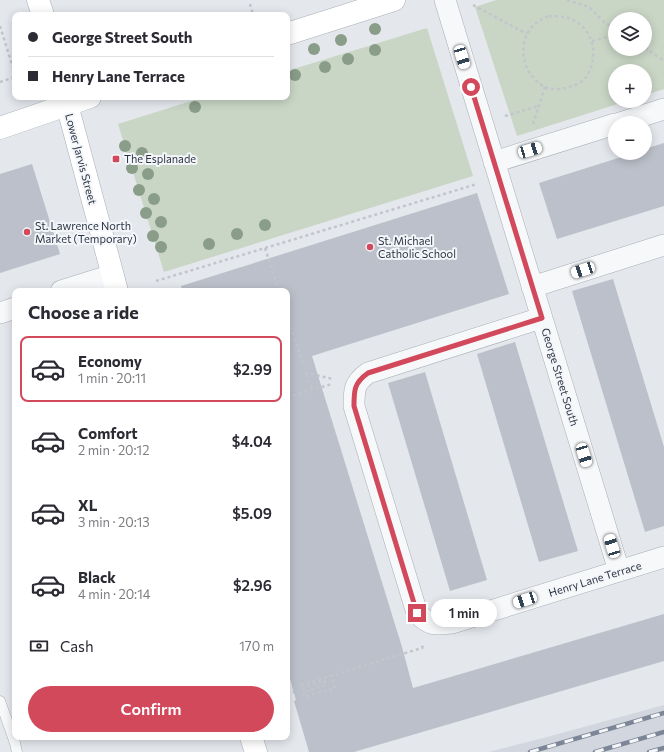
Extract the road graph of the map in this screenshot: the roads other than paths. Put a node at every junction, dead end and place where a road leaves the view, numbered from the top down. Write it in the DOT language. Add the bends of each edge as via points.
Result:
graph roads {
  1 [pos="38,0"];
  2 [pos="394,0"];
  3 [pos="445,0"];
  4 [pos="42,12"];
  5 [pos="290,33"];
  6 [pos="66,101"];
  7 [pos="664,109"];
  8 [pos="642,116"];
  9 [pos="608,126"];
  10 [pos="0,128"];
  11 [pos="494,162"];
  12 [pos="664,245"];
  13 [pos="115,283"];
  14 [pos="532,287"];
  15 [pos="81,288"];
  16 [pos="12,309"];
  17 [pos="0,313"];
  18 [pos="542,318"];
  19 [pos="664,557"];
  20 [pos="619,571"];
  21 [pos="0,701"];
  22 [pos="12,735"];
  23 [pos="14,740"];
  24 [pos="252,740"];
  25 [pos="17,752"];
  26 [pos="256,752"];
  1 -- 4 [label="main road"];
  2 -- 5 [label="main road"];
  3 -- 11 [label="street, George Street South"];
  6 -- 10 [label="main road"];
  6 -- 13 [label="main road, Lower Jarvis Street"];
  7 -- 8 [label="street"];
  9 -- 11 [label="street"];
  11 -- 14 [label="street, George Street South"];
  12 -- 14 [label="street"];
  13 -- 15 [label="street"];
  14 -- 18 [label="street, George Street South"];
  16 -- 17 [label="street"];
  18 -- 20 [label="street, George Street South"];
  18 -- 20 [label="street, Henry Lane Terrace" via="368,373 360,378 356,386 354,406 417,613 425,621 435,625 452,623"];
  19 -- 20 [label="street, Henry Lane Terrace"];
  21 -- 22 [label="lane"];
  23 -- 25 [label="lane"];
  24 -- 26 [label="main road"];
}
